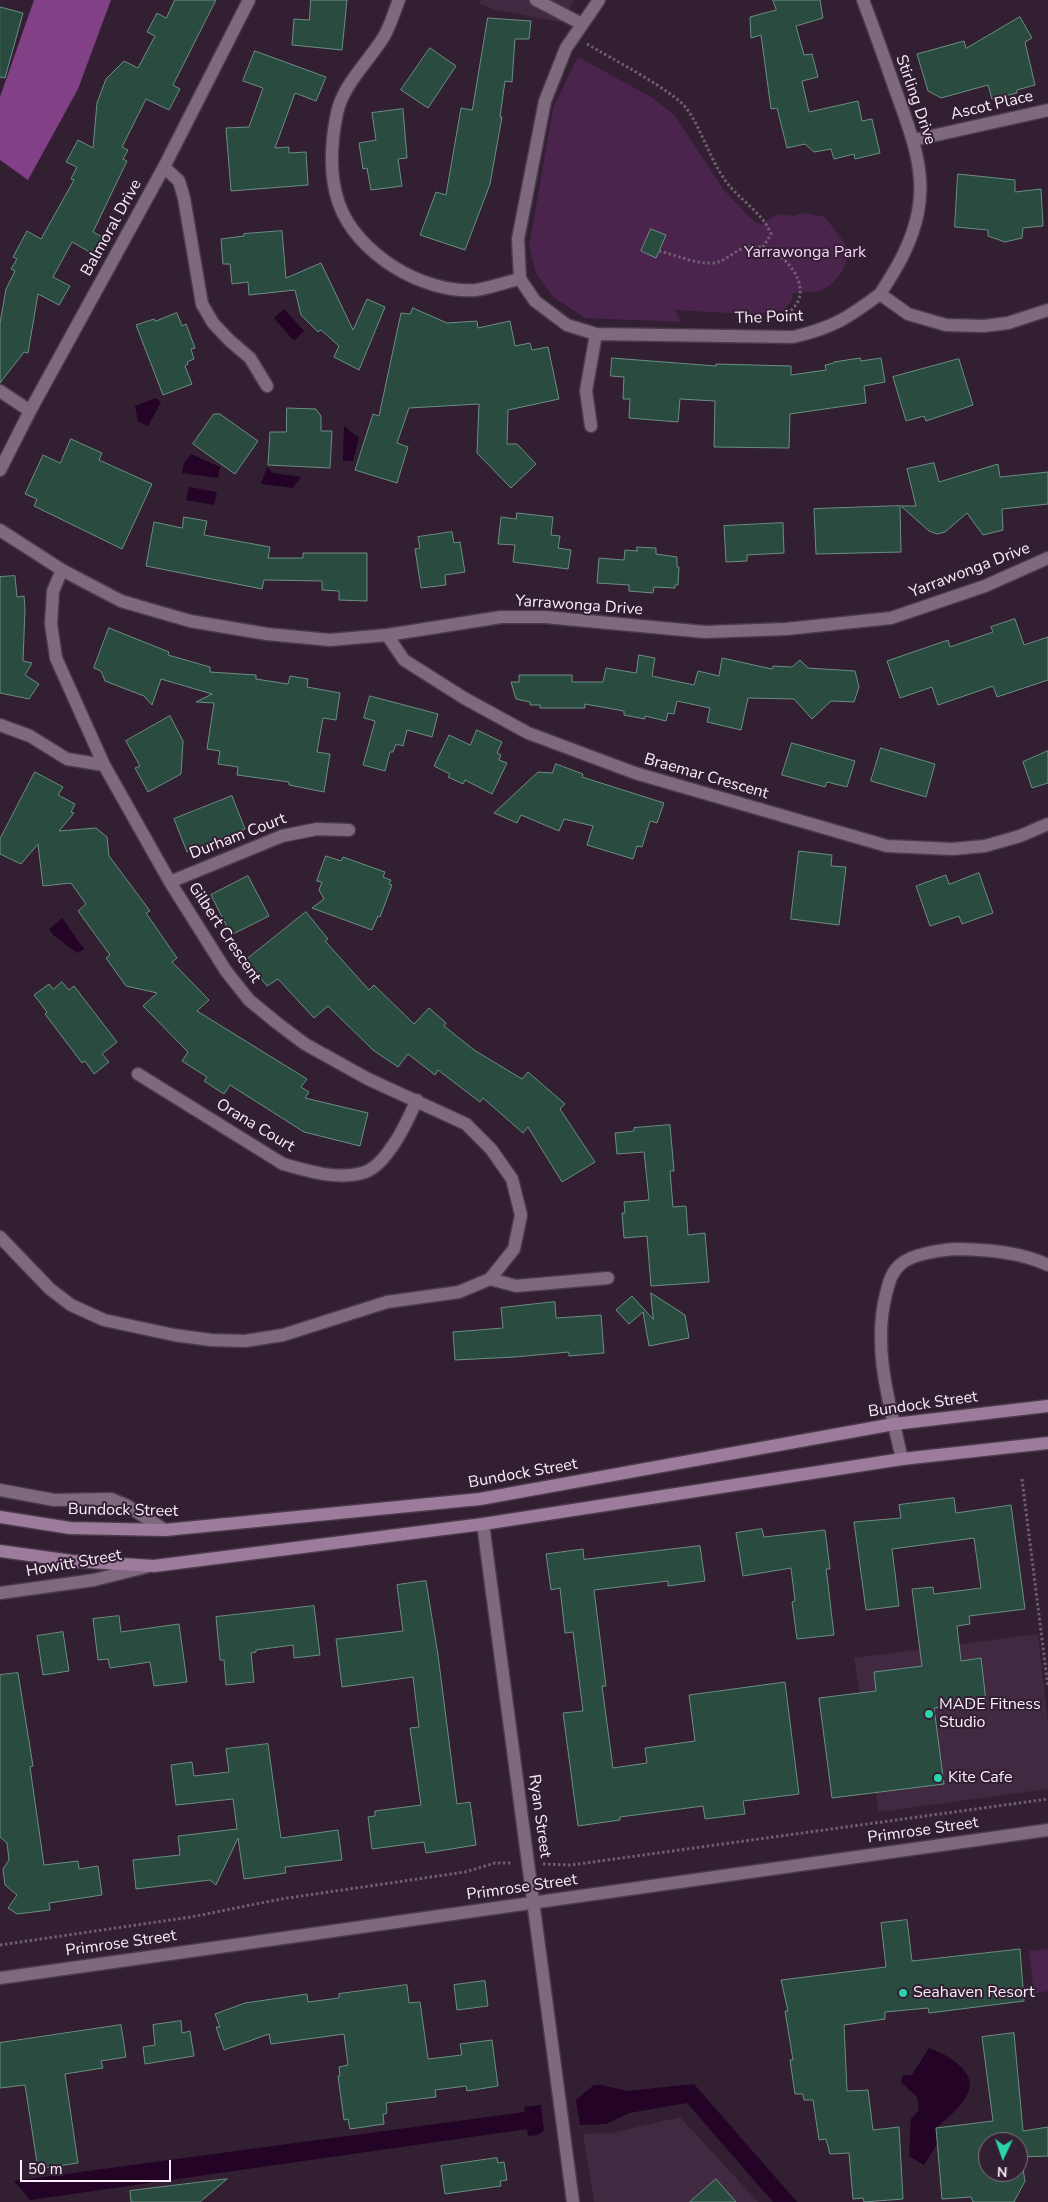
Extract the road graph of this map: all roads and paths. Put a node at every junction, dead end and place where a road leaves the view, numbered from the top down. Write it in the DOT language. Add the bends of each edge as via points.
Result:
graph roads {
  1 [pos="249,0"];
  2 [pos="399,0"];
  3 [pos="536,0"];
  4 [pos="599,0"];
  5 [pos="863,0"];
  6 [pos="582,24"];
  7 [pos="574,36"];
  8 [pos="1048,110"];
  9 [pos="914,140"];
  10 [pos="164,167"];
  11 [pos="763,247"];
  12 [pos="660,251"];
  13 [pos="520,279"];
  14 [pos="880,294"];
  15 [pos="1048,310"];
  16 [pos="596,334"];
  17 [pos="782,337"];
  18 [pos="267,386"];
  19 [pos="0,391"];
  20 [pos="30,411"];
  21 [pos="591,426"];
  22 [pos="0,470"];
  23 [pos="0,530"];
  24 [pos="1048,558"];
  25 [pos="62,570"];
  26 [pos="387,635"];
  27 [pos="0,725"];
  28 [pos="104,765"];
  29 [pos="1048,824"];
  30 [pos="350,830"];
  31 [pos="170,882"];
  32 [pos="138,1074"];
  33 [pos="417,1100"];
  34 [pos="0,1237"];
  35 [pos="1048,1265"];
  36 [pos="608,1278"];
  37 [pos="490,1279"];
  38 [pos="1048,1406"];
  39 [pos="894,1424"];
  40 [pos="1048,1443"];
  41 [pos="902,1459"];
  42 [pos="1022,1479"];
  43 [pos="0,1490"];
  44 [pos="0,1517"];
  45 [pos="483,1524"];
  46 [pos="165,1530"];
  47 [pos="0,1551"];
  48 [pos="154,1566"];
  49 [pos="0,1593"];
  50 [pos="1048,1687"];
  51 [pos="1048,1830"];
  52 [pos="534,1903"];
  53 [pos="0,1978"];
  54 [pos="573,2202"];
  1 -- 10 [label="street, Balmoral Drive"];
  2 -- 13 [label="street" via="383,38 356,74 338,111 332,150 339,204 372,251 423,282 451,289 476,290"];
  3 -- 6 [label="street"];
  4 -- 6 [label="street"];
  5 -- 9 [label="street, Stirling Drive"];
  6 -- 7 [label="street"];
  7 -- 11 [label="path" via="672,95 686,108 713,164 728,185 766,221 771,234"];
  7 -- 13 [label="street" via="545,101 535,144 518,239"];
  8 -- 9 [label="street, Ascot Place"];
  9 -- 14 [label="street, Stirling Drive" via="920,183 919,210 912,238"];
  10 -- 18 [label="street" via="179,181 184,198 202,304 213,323 250,358"];
  10 -- 20 [label="street, Balmoral Drive"];
  11 -- 12 [label="path" via="743,248 714,263"];
  11 -- 17 [label="path" via="791,268 800,285 797,304 784,319"];
  13 -- 16 [label="street, The Point" via="535,301 567,325"];
  14 -- 15 [label="street" via="908,314 946,325 1008,323"];
  14 -- 17 [label="street, The Point" via="822,331"];
  16 -- 17 [label="street, The Point"];
  16 -- 21 [label="street" via="586,391"];
  19 -- 20 [label="street"];
  20 -- 22 [label="street, Balmoral Drive"];
  23 -- 25 [label="street, Yarrawonga Drive"];
  24 -- 26 [label="street, Yarrawonga Drive" via="985,586 892,618 786,629 705,632 545,617 501,617"];
  25 -- 26 [label="street, Yarrawonga Drive" via="121,601 190,621 267,634 330,640"];
  25 -- 28 [label="street, Gilbert Crescent" via="53,591 51,624 56,658"];
  26 -- 29 [label="street, Braemar Crescent" via="404,660 528,733 635,773 878,844 920,849 976,847 1020,836"];
  27 -- 28 [label="street" via="30,736 68,758"];
  28 -- 31 [label="street, Gilbert Crescent"];
  30 -- 31 [label="street, Durham Court" via="316,830 282,836"];
  31 -- 33 [label="street, Gilbert Crescent" via="226,972 250,1000 277,1023 336,1063"];
  32 -- 33 [label="street, Orana Court" via="283,1164 310,1172 364,1172 381,1161 393,1146"];
  33 -- 37 [label="street, Gilbert Crescent" via="466,1124 491,1148 512,1179 521,1215 514,1249"];
  34 -- 37 [label="street, Gilbert Crescent" via="50,1289 72,1305 104,1320 139,1329 210,1340 245,1341 283,1335 387,1302 459,1292"];
  35 -- 39 [label="street" via="1014,1253 949,1249 901,1263 891,1276 884,1301 882,1330 881,1358"];
  36 -- 37 [label="street" via="516,1286"];
  38 -- 39 [label="main road, Bundock Street"];
  39 -- 41 [label="street"];
  39 -- 46 [label="main road, Bundock Street" via="480,1499"];
  40 -- 41 [label="main road"];
  41 -- 45 [label="main road"];
  42 -- 50 [label="path"];
  43 -- 46 [label="street" via="54,1500 111,1500 126,1505"];
  44 -- 46 [label="main road, Bundock Street" via="70,1528"];
  45 -- 48 [label="main road"];
  45 -- 52 [label="street, Ryan Street"];
  47 -- 48 [label="main road" via="72,1561"];
  48 -- 49 [label="street, Howitt Street" via="94,1580"];
  51 -- 52 [label="street, Primrose Street"];
  52 -- 53 [label="street, Primrose Street"];
  52 -- 54 [label="street, Ryan Street"];
}
